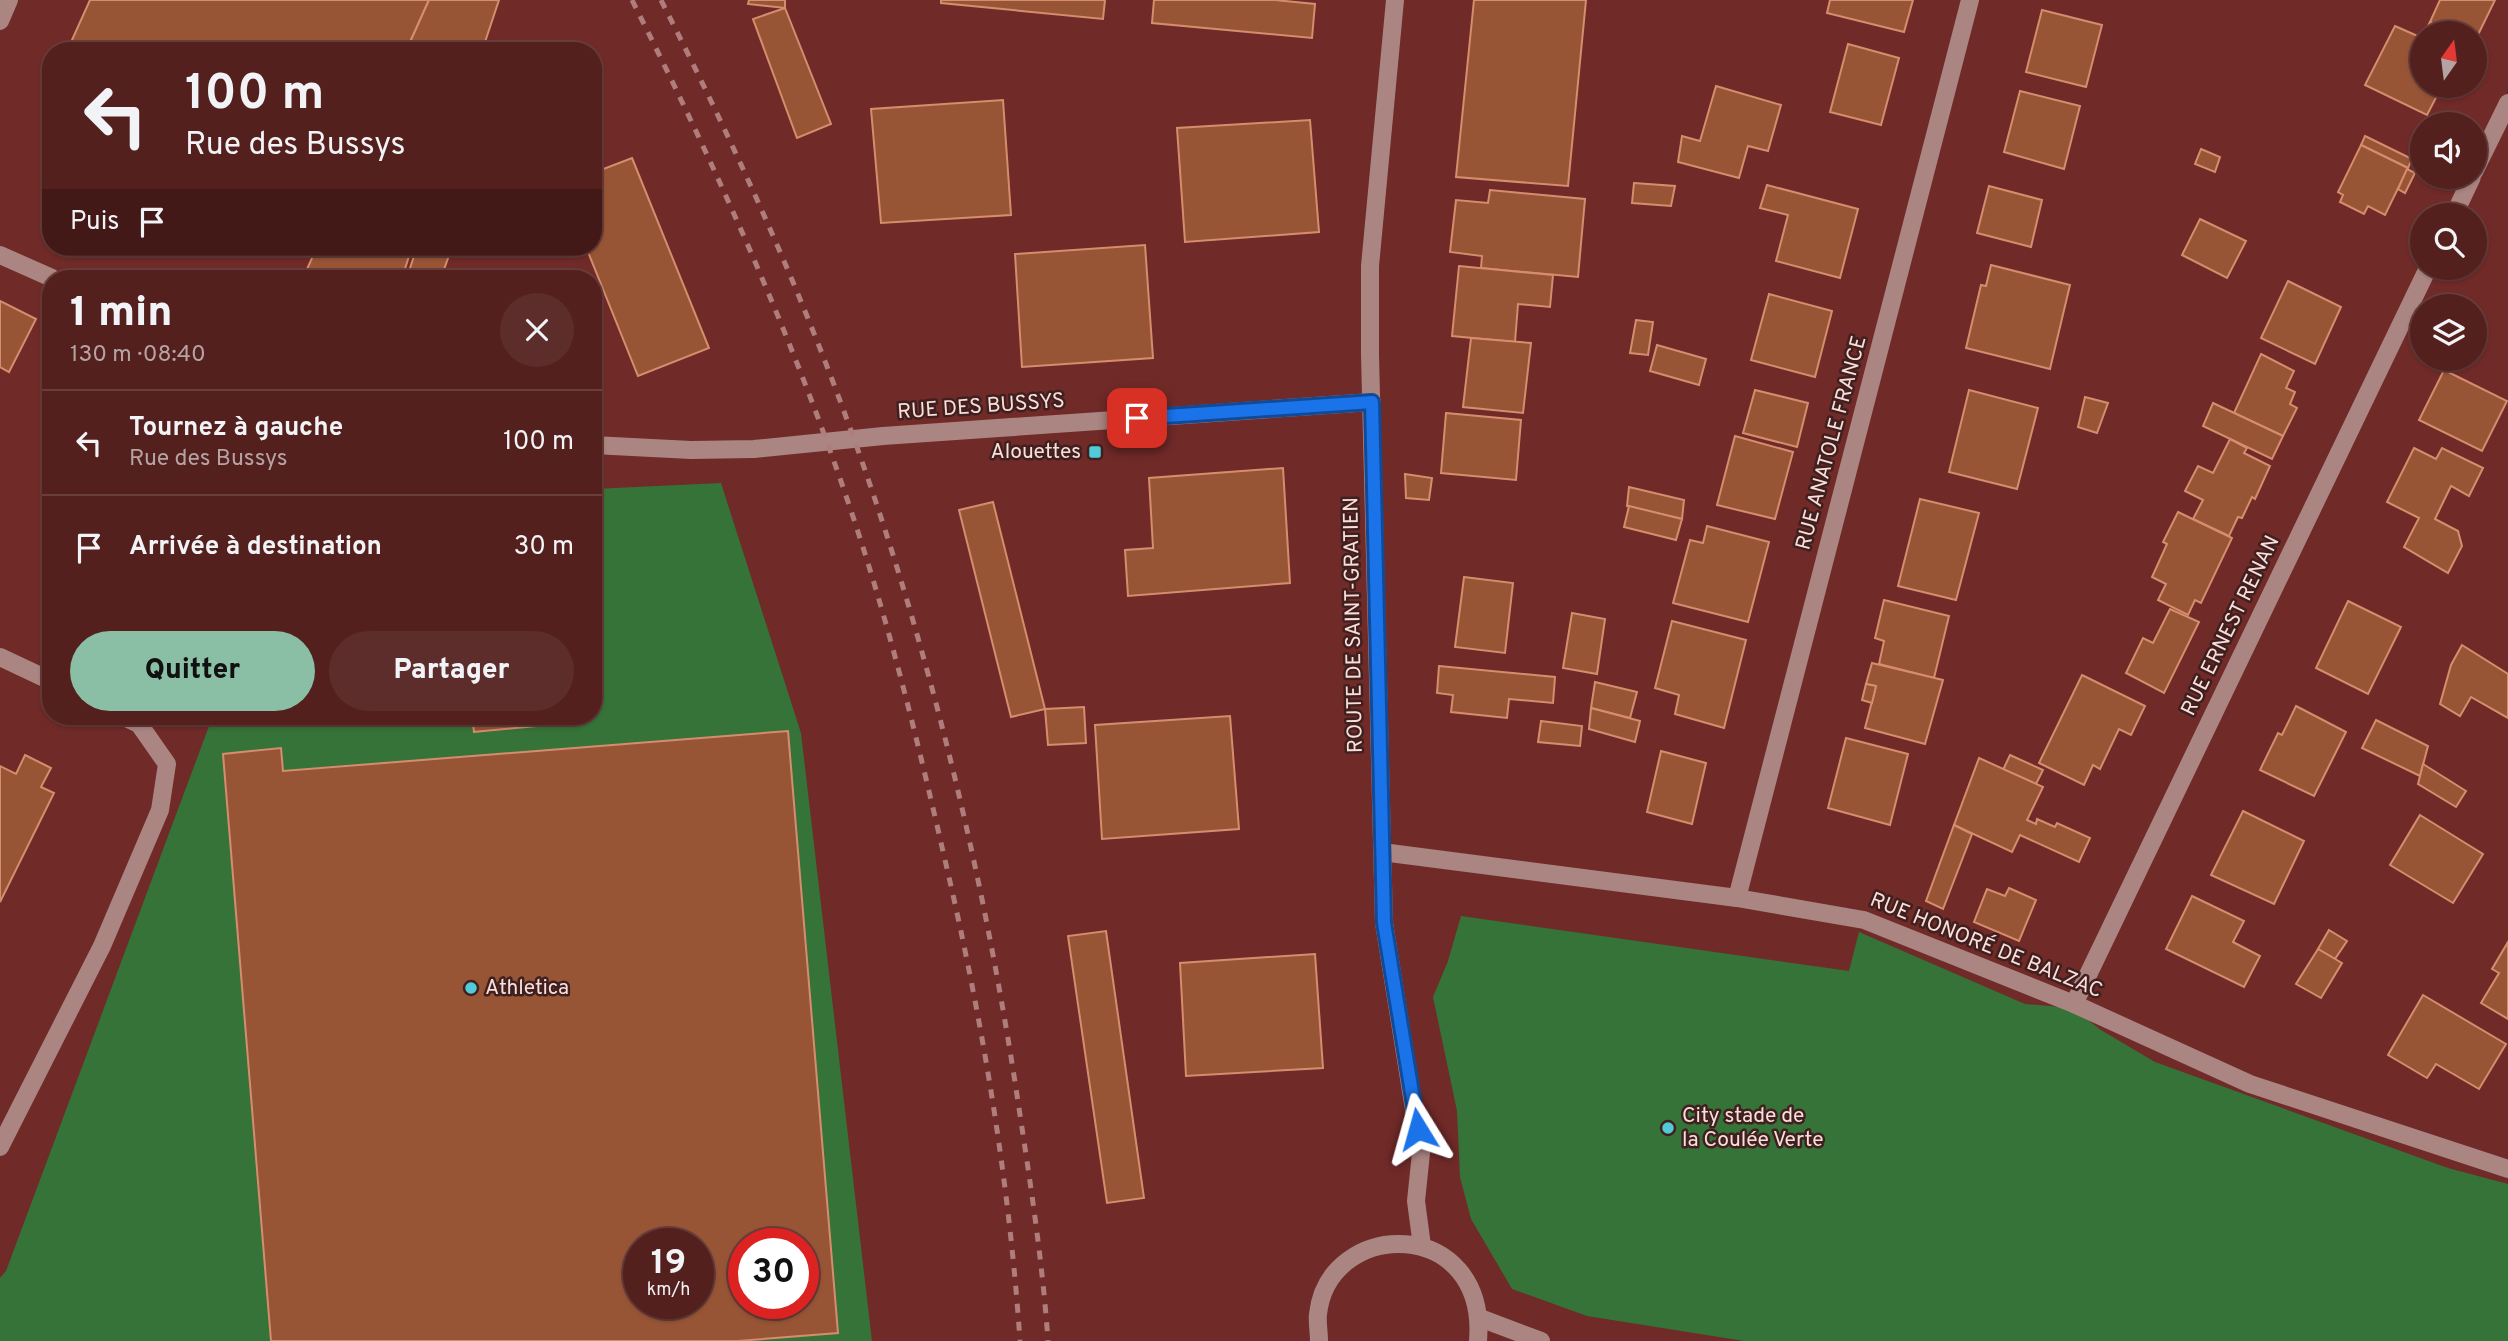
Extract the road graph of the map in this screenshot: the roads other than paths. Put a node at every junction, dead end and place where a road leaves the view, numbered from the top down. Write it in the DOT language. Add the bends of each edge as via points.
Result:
graph roads {
  1 [pos="9,0"];
  2 [pos="1395,0"];
  3 [pos="1970,0"];
  4 [pos="0,21"];
  5 [pos="2508,103"];
  6 [pos="2487,146"];
  7 [pos="0,255"];
  8 [pos="42,274"];
  9 [pos="2422,280"];
  10 [pos="1372,402"];
  11 [pos="602,445"];
  12 [pos="0,657"];
  13 [pos="42,677"];
  14 [pos="140,725"];
  15 [pos="1382,852"];
  16 [pos="1737,898"];
  17 [pos="2074,1004"];
  18 [pos="0,1146"];
  19 [pos="2508,1169"];
  20 [pos="1422,1246"];
  21 [pos="1480,1318"];
  22 [pos="1319,1341"];
  23 [pos="1478,1341"];
  24 [pos="1541,1341"];
  1 -- 4 [label="street"];
  2 -- 10 [label="street, ROUTE DE SAINT-GRATIEN" via="1370,266"];
  3 -- 16 [label="street, RUE ANATOLE FRANCE"];
  5 -- 6 [label="street"];
  7 -- 8 [label="street"];
  9 -- 17 [label="street, RUE ERNEST RENAN"];
  10 -- 11 [label="street, RUE DES BUSSYS" via="754,449"];
  10 -- 15 [label="street, ROUTE DE SAINT-GRATIEN"];
  12 -- 13 [label="street"];
  14 -- 18 [label="street" via="167,764 160,810 102,946"];
  15 -- 16 [label="street, RUE HONORÉ DE BALZAC"];
  15 -- 20 [label="street, ROUTE DE SAINT-GRATIEN" via="1384,923 1421,1153 1416,1201"];
  16 -- 17 [label="street, RUE HONORÉ DE BALZAC" via="1864,920"];
  17 -- 19 [label="street, RUE HONORÉ DE BALZAC" via="2250,1084"];
  20 -- 21 [label="street" via="1444,1256 1462,1273"];
  20 -- 22 [label="street" via="1394,1243 1367,1249 1343,1264 1327,1286 1318,1313"];
  21 -- 23 [label="street"];
  21 -- 24 [label="street"];
}
